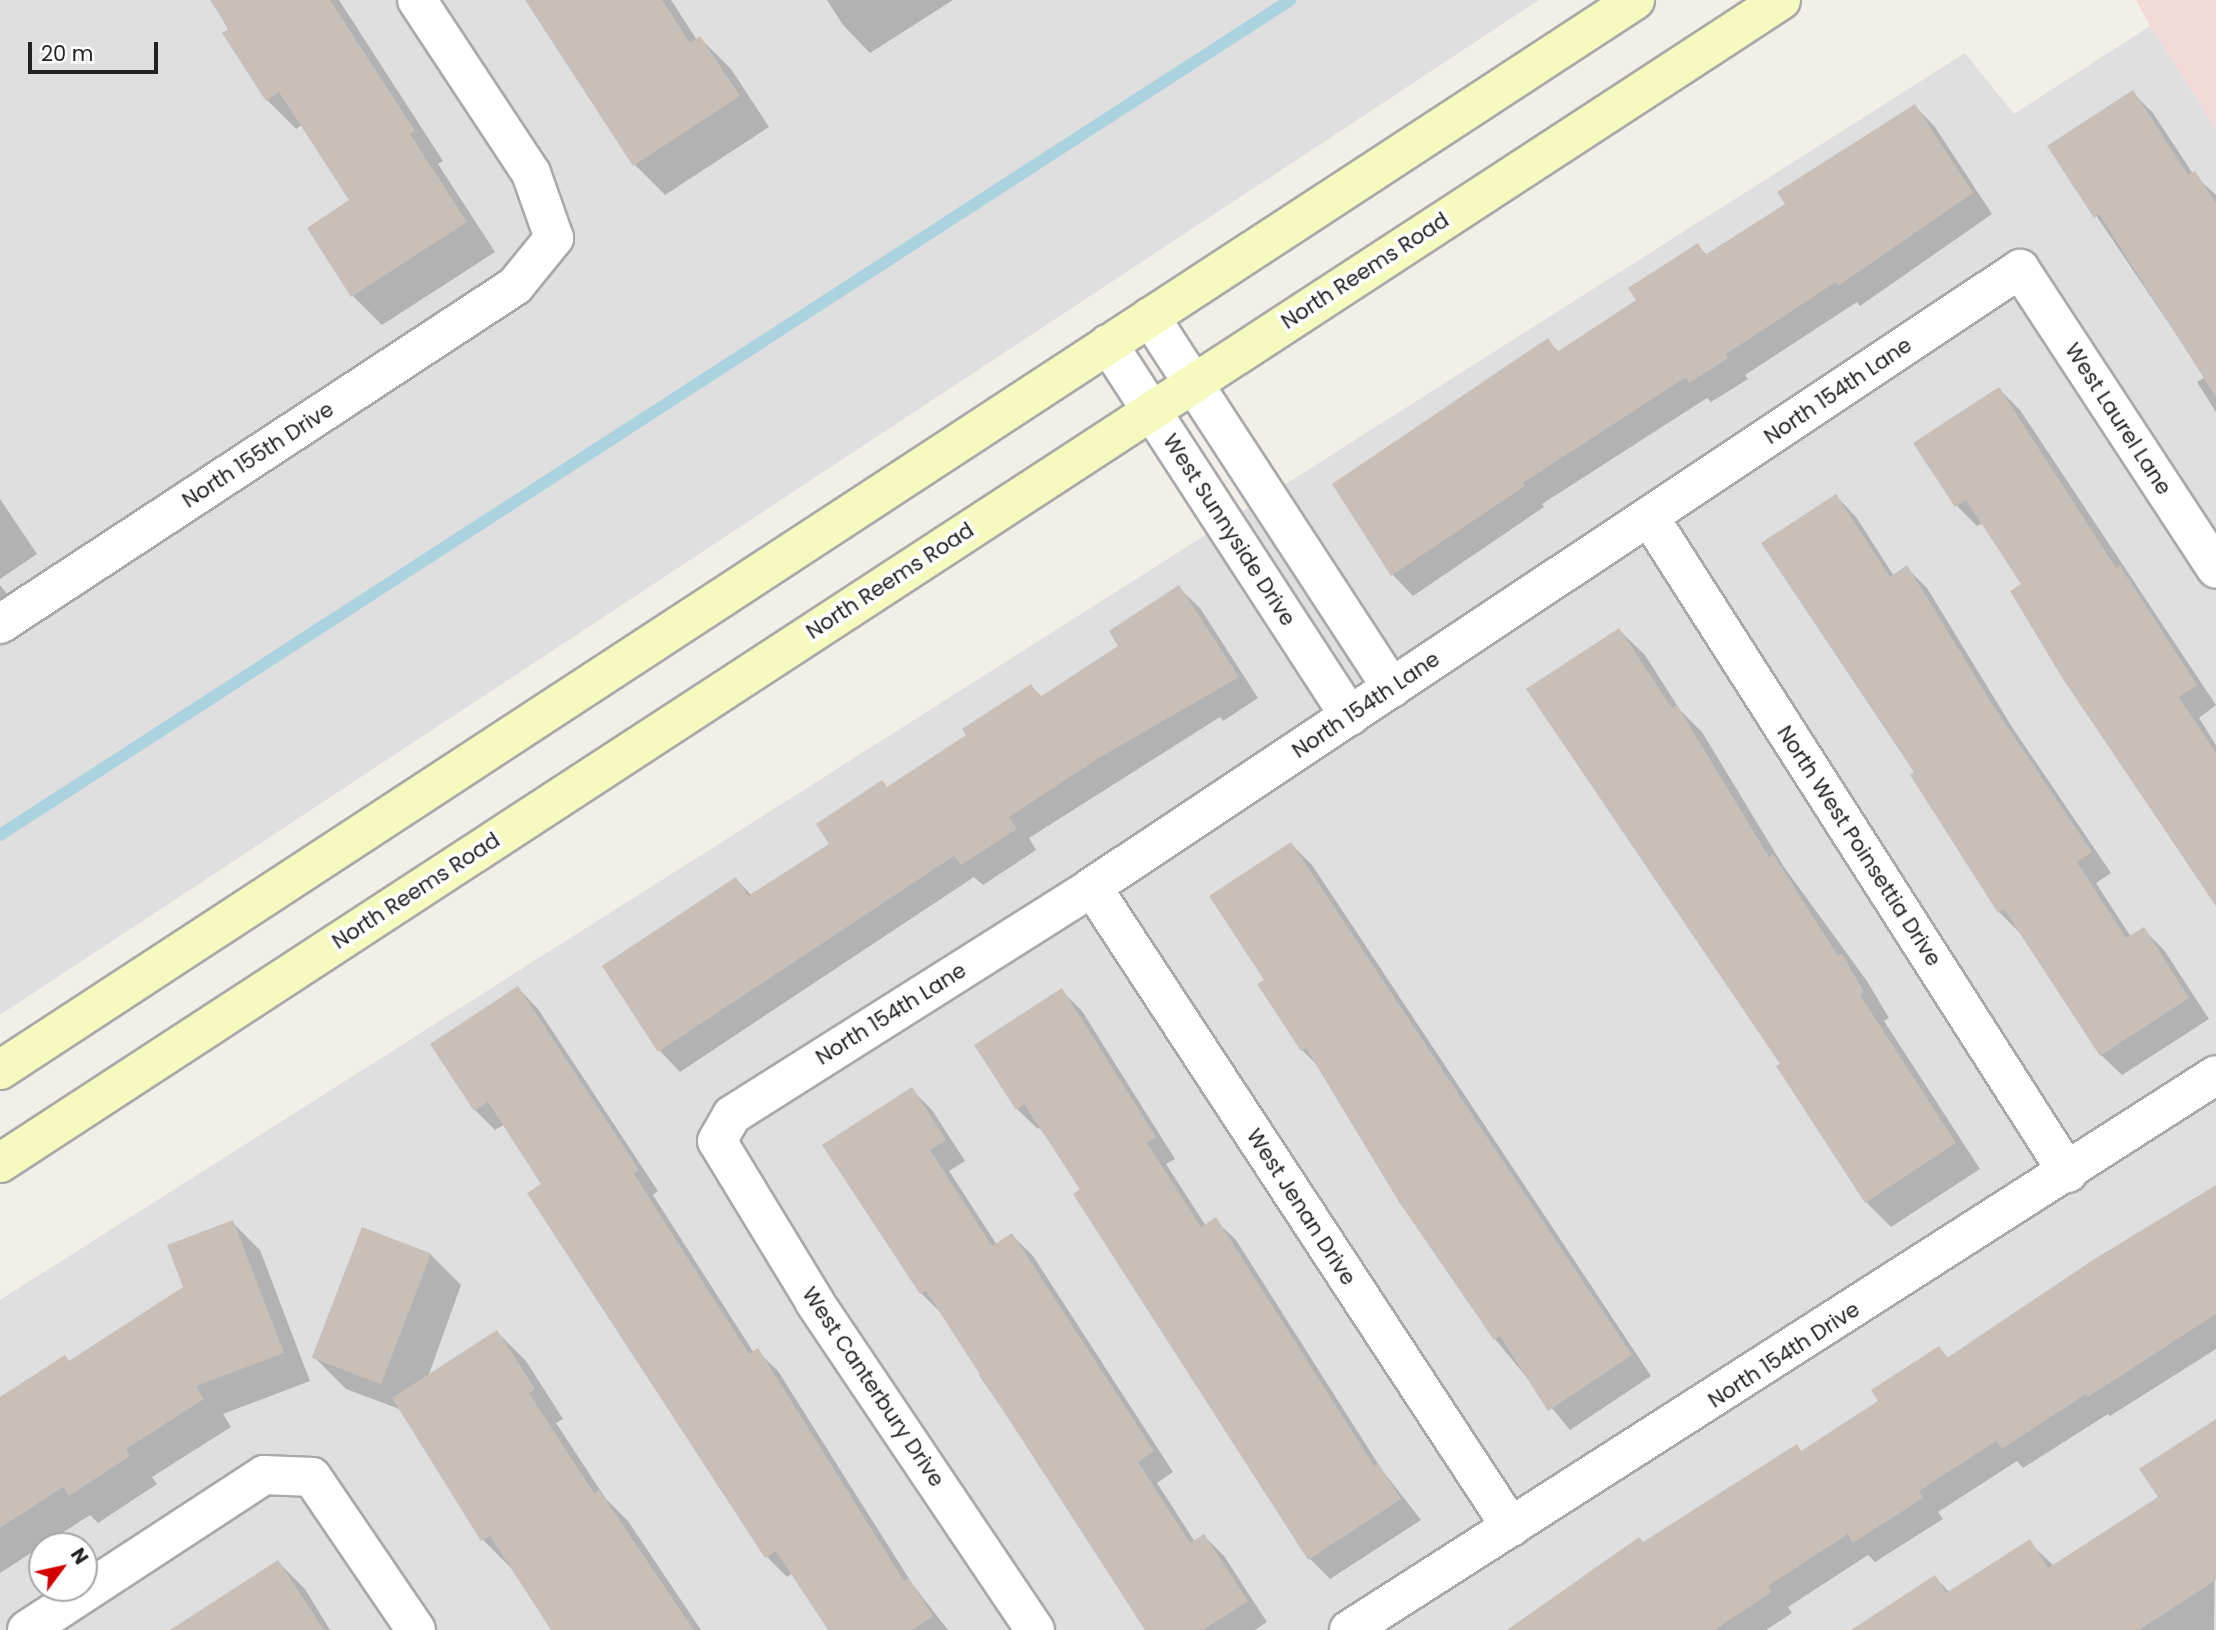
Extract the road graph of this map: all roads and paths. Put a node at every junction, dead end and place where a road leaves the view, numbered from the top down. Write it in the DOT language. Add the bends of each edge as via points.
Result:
graph roads {
  1 [pos="417,0"];
  2 [pos="1635,0"];
  3 [pos="1782,0"];
  4 [pos="2020,269"];
  5 [pos="1150,317"];
  6 [pos="1108,344"];
  7 [pos="1193,383"];
  8 [pos="1151,411"];
  9 [pos="1650,518"];
  10 [pos="2216,568"];
  11 [pos="0,624"];
  12 [pos="1392,688"];
  13 [pos="1350,716"];
  14 [pos="1092,887"];
  15 [pos="0,1070"];
  16 [pos="2216,1075"];
  17 [pos="717,1141"];
  18 [pos="0,1163"];
  19 [pos="2068,1173"];
  20 [pos="1511,1527"];
  21 [pos="27,1630"];
  22 [pos="416,1630"];
  23 [pos="1035,1630"];
  24 [pos="1349,1630"];
  1 -- 11 [label="street, North 155th Drive" via="531,173 554,238 515,286"];
  2 -- 5 [label="main road"];
  3 -- 7 [label="main road, North Reems Road"];
  4 -- 9 [label="street, North 154th Lane"];
  4 -- 10 [label="street, West Laurel Lane"];
  5 -- 6 [label="main road"];
  5 -- 7 [label="street"];
  6 -- 8 [label="street, West Sunnyside Drive"];
  6 -- 15 [label="main road"];
  7 -- 8 [label="main road, North Reems Road"];
  7 -- 12 [label="street"];
  8 -- 13 [label="street, West Sunnyside Drive"];
  8 -- 18 [label="main road, North Reems Road"];
  9 -- 12 [label="street, North 154th Lane"];
  9 -- 19 [label="street, North West Poinsettia Drive"];
  12 -- 13 [label="street, North 154th Lane"];
  13 -- 14 [label="street, North 154th Lane"];
  14 -- 17 [label="street, North 154th Lane" via="732,1115"];
  14 -- 20 [label="street, West Jenan Drive"];
  16 -- 19 [label="street, North 154th Drive"];
  17 -- 23 [label="street, West Canterbury Drive" via="816,1302"];
  19 -- 20 [label="street, North 154th Drive"];
  20 -- 24 [label="street, North 154th Drive"];
  21 -- 22 [label="street" via="264,1475 313,1477"];
}
